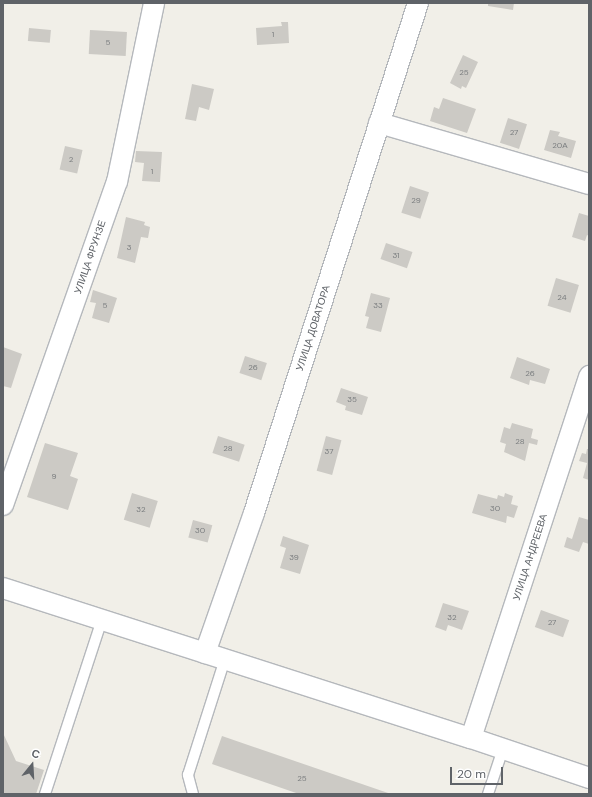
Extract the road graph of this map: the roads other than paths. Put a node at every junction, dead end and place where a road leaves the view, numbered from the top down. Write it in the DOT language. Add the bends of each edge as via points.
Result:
graph roads {
  1 [pos="154,3"];
  2 [pos="418,3"];
  3 [pos="379,123"];
  4 [pos="589,184"];
  5 [pos="589,376"];
  6 [pos="3,505"];
  7 [pos="3,588"];
  8 [pos="102,620"];
  9 [pos="205,653"];
  10 [pos="225,659"];
  11 [pos="471,738"];
  12 [pos="503,749"];
  13 [pos="589,778"];
  14 [pos="45,794"];
  15 [pos="193,794"];
  16 [pos="488,794"];
  1 -- 6 [label="street, УЛИЦА ФРУНЗЕ" via="117,182"];
  2 -- 3 [label="street, УЛИЦА ДОВАТОРА"];
  3 -- 4 [label="street"];
  3 -- 9 [label="street, УЛИЦА ДОВАТОРА" via="254,513"];
  5 -- 11 [label="street, УЛИЦА АНДРЕЕВА"];
  7 -- 8 [label="street"];
  8 -- 9 [label="street"];
  8 -- 14 [label="lane"];
  9 -- 10 [label="street"];
  10 -- 11 [label="street"];
  10 -- 15 [label="lane" via="188,774"];
  11 -- 12 [label="street"];
  12 -- 13 [label="street"];
  12 -- 16 [label="lane"];
}
